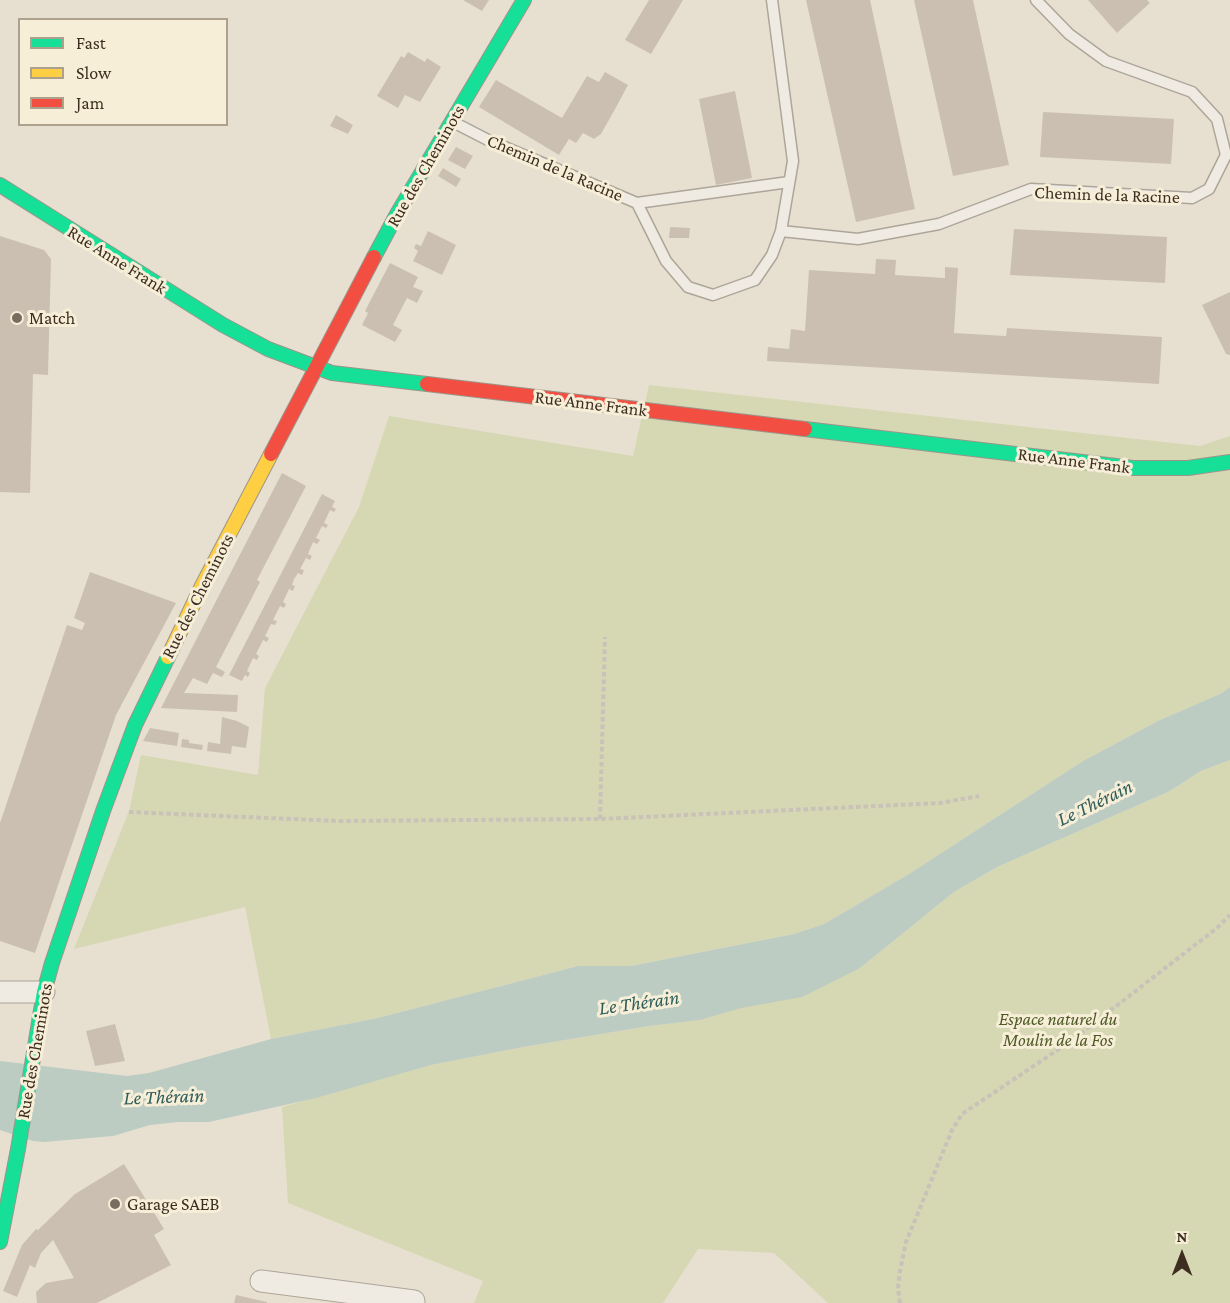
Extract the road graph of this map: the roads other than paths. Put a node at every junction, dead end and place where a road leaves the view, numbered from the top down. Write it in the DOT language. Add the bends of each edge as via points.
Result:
graph roads {
  1 [pos="524,0"];
  2 [pos="772,0"];
  3 [pos="1036,0"];
  4 [pos="451,121"];
  5 [pos="789,182"];
  6 [pos="0,185"];
  7 [pos="637,203"];
  8 [pos="781,231"];
  9 [pos="316,368"];
  10 [pos="1230,462"];
  11 [pos="0,992"];
  12 [pos="44,992"];
  13 [pos="0,1242"];
  14 [pos="261,1281"];
  15 [pos="314,1296"];
  16 [pos="414,1301"];
  1 -- 4 [label="street, Rue des Cheminots"];
  2 -- 5 [label="lane" via="793,161"];
  3 -- 8 [label="lane, Chemin de la Racine" via="1069,34 1106,61 1192,92 1217,119 1226,155 1209,189 1192,198 1031,189 939,224 858,239"];
  4 -- 7 [label="lane, Chemin de la Racine"];
  4 -- 9 [label="street, Rue des Cheminots"];
  5 -- 7 [label="lane"];
  5 -- 8 [label="lane"];
  6 -- 9 [label="street, Rue Anne Frank" via="200,312 242,336"];
  7 -- 8 [label="lane, Chemin de la Racine" via="666,261 688,287 712,295 755,280 772,255"];
  9 -- 10 [label="street, Rue Anne Frank" via="363,377 1133,468 1188,468"];
  9 -- 12 [label="street, Rue des Cheminots" via="144,705 103,811"];
  11 -- 12 [label="street"];
  12 -- 13 [label="street, Rue des Cheminots"];
  14 -- 15 [label="street"];
  15 -- 16 [label="street"];
}
